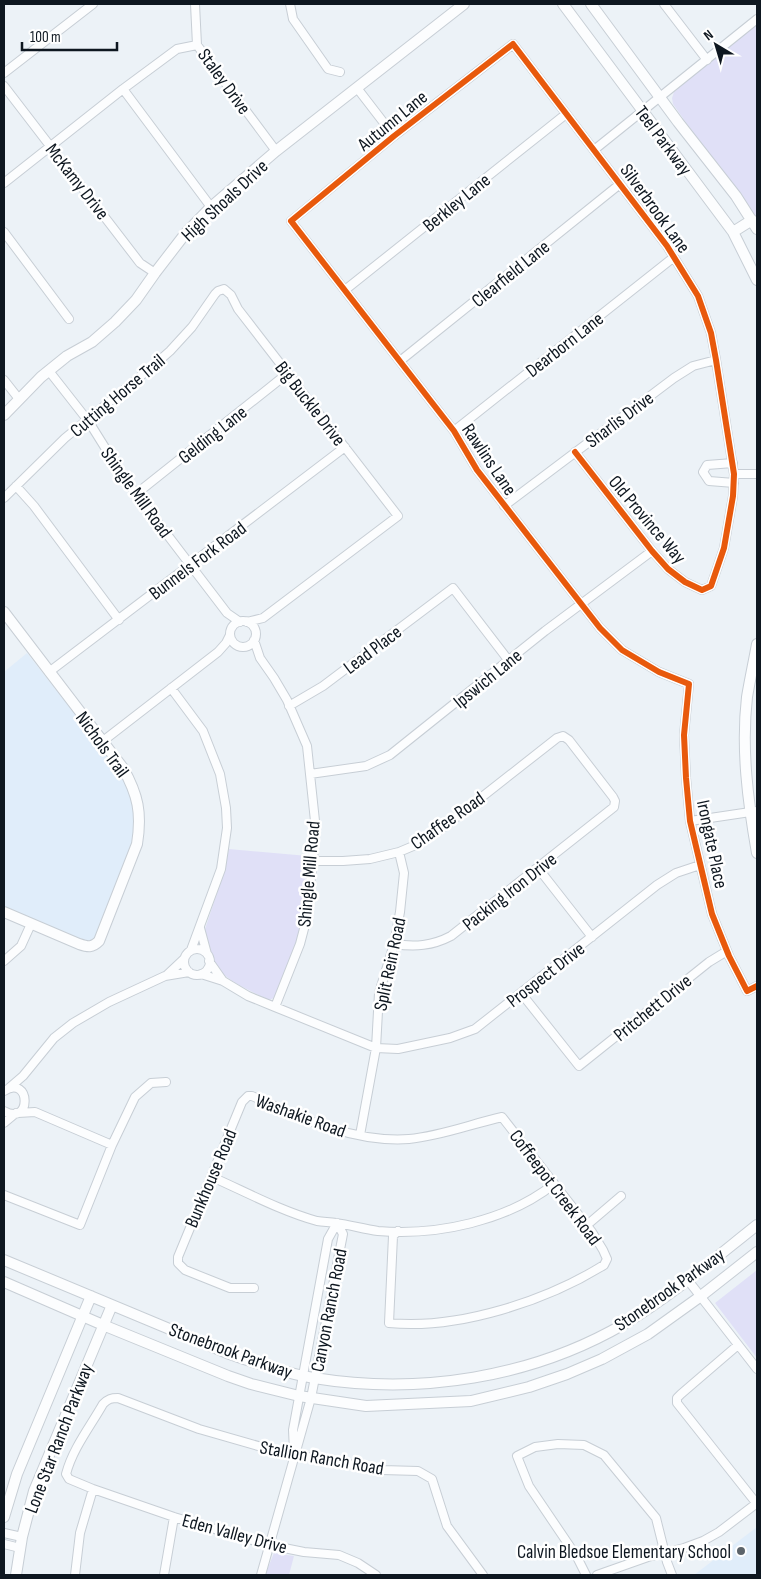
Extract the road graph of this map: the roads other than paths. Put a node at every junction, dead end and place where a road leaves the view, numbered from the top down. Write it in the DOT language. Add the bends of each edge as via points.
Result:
graph roads {
  1 [pos="93,4"];
  2 [pos="195,4"];
  3 [pos="290,4"];
  4 [pos="464,4"];
  5 [pos="563,4"];
  6 [pos="591,4"];
  7 [pos="664,4"];
  8 [pos="757,19"];
  9 [pos="513,44"];
  10 [pos="197,45"];
  11 [pos="707,60"];
  12 [pos="4,72"];
  13 [pos="340,72"];
  14 [pos="4,86"];
  15 [pos="357,88"];
  16 [pos="123,89"];
  17 [pos="660,98"];
  18 [pos="643,111"];
  19 [pos="566,114"];
  20 [pos="394,136"];
  21 [pos="51,146"];
  22 [pos="594,150"];
  23 [pos="276,152"];
  24 [pos="4,183"];
  25 [pos="620,184"];
  26 [pos="211,207"];
  27 [pos="291,221"];
  28 [pos="755,225"];
  29 [pos="4,232"];
  30 [pos="733,232"];
  31 [pos="674,257"];
  32 [pos="155,273"];
  33 [pos="757,280"];
  34 [pos="224,290"];
  35 [pos="345,290"];
  36 [pos="69,318"];
  37 [pos="716,360"];
  38 [pos="400,361"];
  39 [pos="49,371"];
  40 [pos="288,374"];
  41 [pos="4,380"];
  42 [pos="19,399"];
  43 [pos="4,415"];
  44 [pos="87,420"];
  45 [pos="454,431"];
  46 [pos="345,447"];
  47 [pos="575,452"];
  48 [pos="733,462"];
  49 [pos="734,474"];
  50 [pos="757,474"];
  51 [pos="734,483"];
  52 [pos="16,486"];
  53 [pos="136,494"];
  54 [pos="4,498"];
  55 [pos="504,506"];
  56 [pos="652,551"];
  57 [pos="190,565"];
  58 [pos="709,588"];
  59 [pos="581,604"];
  60 [pos="4,612"];
  61 [pos="226,613"];
  62 [pos="263,618"];
  63 [pos="119,620"];
  64 [pos="244,622"];
  65 [pos="230,631"];
  66 [pos="255,638"];
  67 [pos="757,644"];
  68 [pos="241,647"];
  69 [pos="218,652"];
  70 [pos="260,658"];
  71 [pos="509,661"];
  72 [pos="49,672"];
  73 [pos="689,684"];
  74 [pos="171,688"];
  75 [pos="289,706"];
  76 [pos="565,737"];
  77 [pos="103,741"];
  78 [pos="310,774"];
  79 [pos="754,811"];
  80 [pos="690,821"];
  81 [pos="399,852"];
  82 [pos="757,853"];
  83 [pos="313,861"];
  84 [pos="700,865"];
  85 [pos="538,868"];
  86 [pos="4,912"];
  87 [pos="31,924"];
  88 [pos="200,928"];
  89 [pos="592,937"];
  90 [pos="394,944"];
  91 [pos="191,950"];
  92 [pos="727,951"];
  93 [pos="208,958"];
  94 [pos="184,959"];
  95 [pos="4,961"];
  96 [pos="189,972"];
  97 [pos="201,974"];
  98 [pos="165,976"];
  99 [pos="223,981"];
  100 [pos="757,986"];
  101 [pos="521,993"];
  102 [pos="275,1007"];
  103 [pos="376,1048"];
  104 [pos="23,1076"];
  105 [pos="166,1082"];
  106 [pos="6,1089"];
  107 [pos="248,1096"];
  108 [pos="25,1098"];
  109 [pos="4,1111"];
  110 [pos="35,1112"];
  111 [pos="17,1113"];
  112 [pos="502,1117"];
  113 [pos="4,1123"];
  114 [pos="360,1135"];
  115 [pos="112,1145"];
  116 [pos="212,1177"];
  117 [pos="554,1184"];
  118 [pos="4,1195"];
  119 [pos="621,1196"];
  120 [pos="336,1223"];
  121 [pos="587,1225"];
  122 [pos="757,1225"];
  123 [pos="398,1231"];
  124 [pos="757,1252"];
  125 [pos="4,1260"];
  126 [pos="687,1279"];
  127 [pos="4,1282"];
  128 [pos="254,1288"];
  129 [pos="91,1296"];
  130 [pos="701,1296"];
  131 [pos="112,1305"];
  132 [pos="83,1315"];
  133 [pos="103,1325"];
  134 [pos="738,1345"];
  135 [pos="757,1369"];
  136 [pos="309,1377"];
  137 [pos="299,1396"];
  138 [pos="310,1398"];
  139 [pos="107,1399"];
  140 [pos="294,1455"];
  141 [pos="93,1489"];
  142 [pos="757,1503"];
  143 [pos="4,1517"];
  144 [pos="174,1517"];
  145 [pos="4,1533"];
  146 [pos="22,1537"];
  147 [pos="4,1544"];
  148 [pos="269,1545"];
  149 [pos="20,1548"];
  150 [pos="665,1553"];
  151 [pos="16,1575"];
  152 [pos="75,1575"];
  153 [pos="164,1575"];
  154 [pos="261,1575"];
  155 [pos="376,1575"];
  156 [pos="483,1575"];
  157 [pos="586,1575"];
  158 [pos="597,1575"];
  159 [pos="672,1575"];
  1 -- 12 [label="street"];
  2 -- 10 [label="street, Staley Drive"];
  3 -- 13 [label="street" via="293,19 328,69"];
  4 -- 15 [label="main road, High Shoals Drive"];
  5 -- 18 [label="main road, Teel Parkway"];
  6 -- 17 [label="main road, Teel Parkway"];
  7 -- 11 [label="street"];
  8 -- 11 [label="street"];
  9 -- 19 [label="street, Silverbrook Lane"];
  9 -- 20 [label="street, Autumn Lane"];
  10 -- 16 [label="street" via="177,49"];
  10 -- 23 [label="street, Staley Drive"];
  11 -- 17 [label="street"];
  14 -- 21 [label="street, McKamy Drive"];
  15 -- 20 [label="street"];
  15 -- 23 [label="main road, High Shoals Drive"];
  16 -- 21 [label="street"];
  16 -- 26 [label="street"];
  17 -- 18 [label="street"];
  17 -- 28 [label="main road, Teel Parkway"];
  18 -- 22 [label="street"];
  18 -- 30 [label="main road, Teel Parkway"];
  19 -- 22 [label="street, Silverbrook Lane"];
  19 -- 35 [label="street, Berkley Lane"];
  20 -- 27 [label="street, Autumn Lane"];
  21 -- 24 [label="street"];
  21 -- 32 [label="street, McKamy Drive" via="140,263"];
  22 -- 25 [label="street, Silverbrook Lane"];
  23 -- 26 [label="main road, High Shoals Drive"];
  25 -- 31 [label="street, Silverbrook Lane"];
  25 -- 38 [label="street, Clearfield Lane"];
  26 -- 32 [label="main road, High Shoals Drive"];
  27 -- 35 [label="street, Rawlins Lane"];
  28 -- 30 [label="main road"];
  29 -- 36 [label="street"];
  30 -- 33 [label="main road, Teel Parkway"];
  31 -- 37 [label="street, Silverbrook Lane" via="698,296"];
  31 -- 45 [label="street, Dearborn Lane"];
  32 -- 39 [label="main road, High Shoals Drive" via="115,322"];
  34 -- 40 [label="street, Big Buckle Drive"];
  34 -- 44 [label="street, Cutting Horse Trail" via="215,294 192,327 166,355"];
  35 -- 38 [label="street, Rawlins Lane"];
  37 -- 47 [label="street, Sharlis Drive" via="693,366 674,378"];
  37 -- 48 [label="street, Silverbrook Lane"];
  38 -- 45 [label="street, Rawlins Lane"];
  39 -- 42 [label="main road, High Shoals Drive"];
  39 -- 44 [label="street, Shingle Mill Road"];
  40 -- 46 [label="street, Big Buckle Drive"];
  40 -- 53 [label="street, Gelding Lane"];
  41 -- 42 [label="street"];
  42 -- 43 [label="main road, High Shoals Drive"];
  44 -- 52 [label="street, Cutting Horse Trail"];
  44 -- 53 [label="street, Shingle Mill Road"];
  45 -- 55 [label="street, Rawlins Lane" via="470,460"];
  46 -- 57 [label="street, Bunnels Fork Road"];
  46 -- 62 [label="street, Big Buckle Drive" via="398,516"];
  47 -- 55 [label="street, Sharlis Drive"];
  47 -- 56 [label="street, Old Province Way"];
  48 -- 49 [label="street, Silverbrook Lane"];
  48 -- 51 [label="street" via="707,464 703,472 709,481"];
  49 -- 50 [label="street"];
  49 -- 51 [label="street, Silverbrook Lane"];
  51 -- 58 [label="street, Silverbrook Lane" via="724,548"];
  52 -- 54 [label="street, Cutting Horse Trail"];
  52 -- 63 [label="street"];
  53 -- 57 [label="street, Shingle Mill Road"];
  55 -- 59 [label="street, Rawlins Lane"];
  56 -- 58 [label="street, Old Province Way" via="676,576 702,590"];
  56 -- 59 [label="street, Ipswich Lane"];
  57 -- 61 [label="street, Shingle Mill Road"];
  57 -- 63 [label="street, Bunnels Fork Road"];
  59 -- 71 [label="street, Ipswich Lane"];
  59 -- 73 [label="street, Rawlins Lane" via="622,650 659,672"];
  60 -- 72 [label="main road, Nichols Trail"];
  61 -- 64 [label="street, Shingle Mill Road"];
  61 -- 65 [label="street, Shingle Mill Road"];
  62 -- 64 [label="street"];
  62 -- 66 [label="street"];
  63 -- 72 [label="street, Bunnels Fork Road"];
  64 -- 65 [label="street"];
  64 -- 66 [label="street" via="254,627"];
  65 -- 68 [label="street" via="232,642"];
  65 -- 69 [label="street"];
  66 -- 68 [label="street" via="248,646"];
  66 -- 70 [label="street, Shingle Mill Road"];
  67 -- 79 [label="main road" via="747,697 746,769"];
  68 -- 69 [label="street"];
  68 -- 70 [label="street, Shingle Mill Road"];
  69 -- 74 [label="street"];
  70 -- 75 [label="street, Shingle Mill Road"];
  71 -- 75 [label="street, Lead Place" via="452,588 322,688"];
  71 -- 78 [label="street, Ipswich Lane" via="383,760 362,767"];
  72 -- 77 [label="main road, Nichols Trail"];
  73 -- 80 [label="street, Irongate Place" via="684,735"];
  74 -- 77 [label="street"];
  74 -- 88 [label="street" via="203,731 220,774 226,808 227,828 221,869"];
  75 -- 78 [label="street, Shingle Mill Road" via="307,746"];
  76 -- 81 [label="street, Chaffee Road" via="557,738 436,834"];
  76 -- 85 [label="street, Packing Iron Drive" via="615,803 612,809"];
  77 -- 87 [label="main road, Nichols Trail" via="132,784 138,802 140,827 137,844 99,941 92,947 79,944"];
  78 -- 83 [label="street, Shingle Mill Road" via="315,821"];
  79 -- 80 [label="street"];
  79 -- 82 [label="main road"];
  80 -- 84 [label="street, Irongate Place"];
  81 -- 83 [label="street, Chaffee Road" via="358,861"];
  81 -- 90 [label="street, Split Rein Road" via="404,882"];
  83 -- 102 [label="street, Shingle Mill Road" via="305,925"];
  84 -- 89 [label="street, Prospect Drive" via="676,873 657,885"];
  84 -- 92 [label="street, Irongate Place" via="712,914"];
  85 -- 89 [label="street"];
  85 -- 90 [label="street, Packing Iron Drive" via="451,936 426,945"];
  86 -- 87 [label="main road"];
  87 -- 95 [label="street" via="21,946"];
  88 -- 91 [label="street"];
  88 -- 93 [label="street"];
  89 -- 101 [label="street, Prospect Drive"];
  90 -- 103 [label="street, Split Rein Road" via="380,993"];
  91 -- 93 [label="street" via="200,950"];
  91 -- 94 [label="street"];
  92 -- 100 [label="street, Irongate Place" via="748,991"];
  92 -- 101 [label="street, Pritchett Drive" via="579,1066"];
  93 -- 97 [label="street" via="209,966"];
  93 -- 99 [label="street"];
  94 -- 96 [label="street" via="184,966"];
  94 -- 98 [label="street"];
  96 -- 97 [label="street"];
  96 -- 98 [label="street"];
  97 -- 99 [label="street"];
  98 -- 104 [label="street" via="73,1022 54,1038"];
  99 -- 102 [label="street"];
  101 -- 103 [label="street, Prospect Drive" via="475,1029 398,1049"];
  102 -- 103 [label="street"];
  103 -- 114 [label="street, Split Rein Road"];
  104 -- 106 [label="street"];
  104 -- 108 [label="street"];
  105 -- 115 [label="street" via="151,1083 135,1097"];
  106 -- 108 [label="street" via="18,1089"];
  107 -- 114 [label="street, Washakie Road" via="322,1125"];
  107 -- 116 [label="street, Bunkhouse Road" via="242,1102"];
  108 -- 110 [label="street"];
  108 -- 111 [label="street" via="24,1107"];
  109 -- 111 [label="street"];
  110 -- 111 [label="street"];
  110 -- 115 [label="street"];
  111 -- 113 [label="street"];
  112 -- 114 [label="street, Washakie Road" via="409,1139"];
  112 -- 117 [label="street, Coffeepot Creek Road"];
  115 -- 118 [label="street" via="80,1225"];
  116 -- 120 [label="street" via="294,1213"];
  116 -- 128 [label="street, Bunkhouse Road" via="179,1252 178,1263 185,1270 230,1288"];
  117 -- 121 [label="street, Coffeepot Creek Road"];
  117 -- 123 [label="street" via="534,1198 482,1219 440,1228"];
  119 -- 121 [label="street"];
  120 -- 123 [label="street" via="376,1231"];
  120 -- 136 [label="street, Canyon Ranch Road" via="328,1239"];
  120 -- 136 [label="street, Canyon Ranch Road" via="343,1234"];
  121 -- 123 [label="street, Coffeepot Creek Road" via="603,1250 607,1260 604,1265 562,1288 504,1309 471,1317 410,1324 389,1323 392,1236"];
  122 -- 126 [label="main road, Stonebrook Parkway"];
  124 -- 130 [label="main road, Stonebrook Parkway"];
  125 -- 129 [label="main road, Stonebrook Parkway"];
  126 -- 130 [label="street"];
  126 -- 136 [label="main road, Stonebrook Parkway" via="651,1306 597,1338 504,1372 441,1383 402,1385"];
  127 -- 132 [label="main road, Stonebrook Parkway"];
  129 -- 131 [label="main road, Stonebrook Parkway"];
  129 -- 132 [label="main road, Lone Star Ranch Parkway"];
  130 -- 134 [label="street"];
  130 -- 138 [label="main road, Stonebrook Parkway" via="648,1334 602,1359 567,1374 502,1394 471,1401 366,1406"];
  131 -- 133 [label="main road, Lone Star Ranch Parkway"];
  131 -- 136 [label="main road, Stonebrook Parkway" via="234,1356"];
  132 -- 133 [label="main road, Stonebrook Parkway"];
  132 -- 143 [label="main road, Lone Star Ranch Parkway" via="17,1474"];
  133 -- 137 [label="main road, Stonebrook Parkway" via="228,1376"];
  133 -- 146 [label="main road, Lone Star Ranch Parkway" via="34,1491"];
  134 -- 135 [label="street"];
  134 -- 142 [label="street" via="680,1394 677,1402"];
  136 -- 137 [label="street, Canyon Ranch Road"];
  136 -- 138 [label="street, Canyon Ranch Road"];
  137 -- 138 [label="main road, Stonebrook Parkway"];
  137 -- 140 [label="street, Canyon Ranch Road" via="292,1430"];
  138 -- 140 [label="street, Canyon Ranch Road"];
  139 -- 140 [label="street, Stallion Ranch Road" via="118,1398 199,1429"];
  139 -- 141 [label="street, Eden Valley Drive" via="78,1445 66,1474 69,1479"];
  140 -- 148 [label="street, Canyon Ranch Road"];
  140 -- 156 [label="street, Stallion Ranch Road" via="382,1470 418,1471 432,1479 447,1526"];
  141 -- 144 [label="street, Eden Valley Drive"];
  141 -- 152 [label="street" via="80,1533"];
  142 -- 150 [label="street" via="703,1541"];
  144 -- 148 [label="street, Eden Valley Drive"];
  144 -- 153 [label="street"];
  145 -- 146 [label="street"];
  146 -- 149 [label="main road, Lone Star Ranch Parkway"];
  147 -- 149 [label="street"];
  148 -- 154 [label="street, Canyon Ranch Road"];
  148 -- 155 [label="street, Eden Valley Drive" via="339,1556"];
  149 -- 151 [label="main road, Lone Star Ranch Parkway"];
  150 -- 157 [label="street" via="656,1518 604,1455 584,1445 535,1447 517,1456 528,1486"];
  150 -- 158 [label="street"];
  150 -- 159 [label="street"];
}
